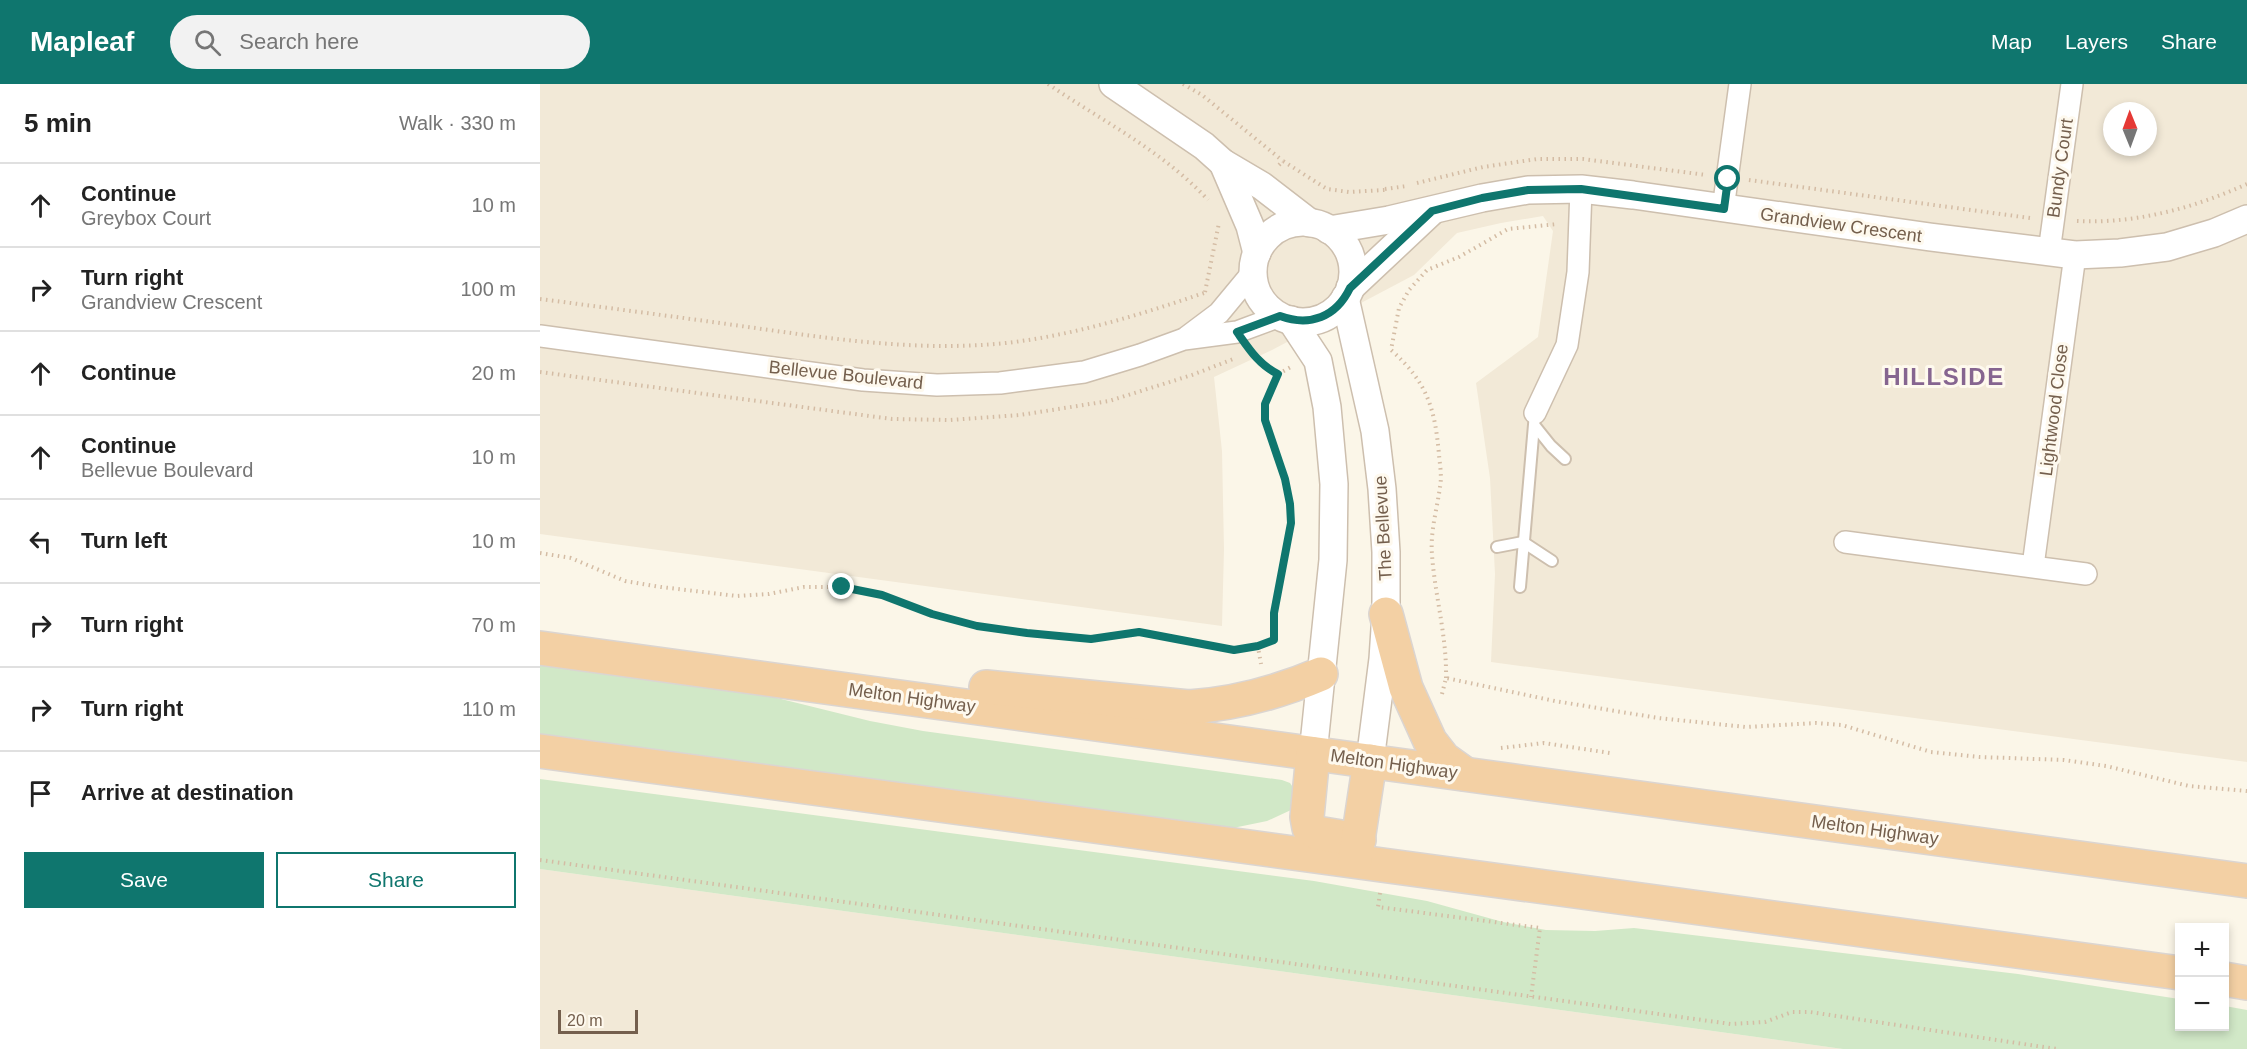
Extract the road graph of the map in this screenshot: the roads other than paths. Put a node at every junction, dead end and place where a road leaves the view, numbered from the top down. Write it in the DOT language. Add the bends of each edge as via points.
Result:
graph roads {
  1 [pos="1113,84"];
  2 [pos="1740,84"];
  3 [pos="2072,84"];
  4 [pos="1223,162"];
  5 [pos="1581,189"];
  6 [pos="1724,209"];
  7 [pos="1432,211"];
  8 [pos="2247,219"];
  9 [pos="1320,226"];
  10 [pos="2062,254"];
  11 [pos="1255,262"];
  12 [pos="1348,293"];
  13 [pos="1285,318"];
  14 [pos="540,336"];
  15 [pos="1184,339"];
  16 [pos="1535,420"];
  17 [pos="1565,459"];
  18 [pos="1523,542"];
  19 [pos="1845,542"];
  20 [pos="1497,547"];
  21 [pos="1552,561"];
  22 [pos="2033,566"];
  23 [pos="2086,574"];
  24 [pos="1520,587"];
  25 [pos="1386,614"];
  26 [pos="540,648"];
  27 [pos="1321,674"];
  28 [pos="804,683"];
  29 [pos="540,751"];
  30 [pos="1313,754"];
  31 [pos="1370,761"];
  32 [pos="1465,774"];
  33 [pos="1356,850"];
  34 [pos="2247,881"];
  35 [pos="2175,972"];
  36 [pos="2229,980"];
  37 [pos="2247,983"];
  1 -- 4 [label="street"];
  2 -- 6 [label="street"];
  3 -- 10 [label="street, Bundy Court" via="2053,220"];
  4 -- 9 [label="street"];
  4 -- 11 [label="street" via="1250,226"];
  5 -- 6 [label="street, Grandview Crescent"];
  5 -- 7 [label="street, Grandview Crescent" via="1528,190"];
  5 -- 16 [label="street" via="1578,272 1567,345"];
  6 -- 10 [label="street, Grandview Crescent"];
  7 -- 9 [label="street, Grandview Crescent"];
  7 -- 12 [label="street, Grandview Crescent"];
  8 -- 10 [label="street, Grandview Crescent" via="2167,247"];
  9 -- 11 [label="street" via="1294,223 1278,228 1265,239"];
  9 -- 12 [label="street" via="1342,240 1350,255 1353,271"];
  10 -- 22 [label="street, Lightwood Close"];
  11 -- 13 [label="street" via="1255,285 1260,298"];
  11 -- 15 [label="street, Bellevue Boulevard" via="1220,313"];
  12 -- 13 [label="street" via="1335,310 1322,318"];
  12 -- 25 [label="street, The Bellevue" via="1381,477"];
  13 -- 15 [label="street, Bellevue Boulevard" via="1237,332"];
  13 -- 27 [label="street" via="1318,361 1327,407 1333,473 1333,560"];
  14 -- 15 [label="street, Bellevue Boulevard" via="863,380 937,385 1000,383 1084,372"];
  16 -- 17 [label="lane" via="1551,446"];
  16 -- 18 [label="lane"];
  18 -- 20 [label="lane"];
  18 -- 21 [label="lane"];
  18 -- 24 [label="lane"];
  19 -- 22 [label="street"];
  22 -- 23 [label="street"];
  25 -- 31 [label="street, The Bellevue"];
  25 -- 32 [label="highway" via="1406,688 1430,741 1444,759"];
  26 -- 28 [label="highway, Melton Highway"];
  27 -- 28 [label="highway" via="1269,693 1189,707 900,678"];
  27 -- 30 [label="street"];
  28 -- 30 [label="highway, Melton Highway"];
  29 -- 33 [label="highway"];
  30 -- 31 [label="highway, Melton Highway"];
  30 -- 33 [label="highway" via="1309,828"];
  31 -- 32 [label="highway, Melton Highway"];
  31 -- 33 [label="highway"];
  32 -- 34 [label="highway, Melton Highway"];
  33 -- 35 [label="highway" via="1910,917 2022,950"];
  36 -- 37 [label="highway"];
}
